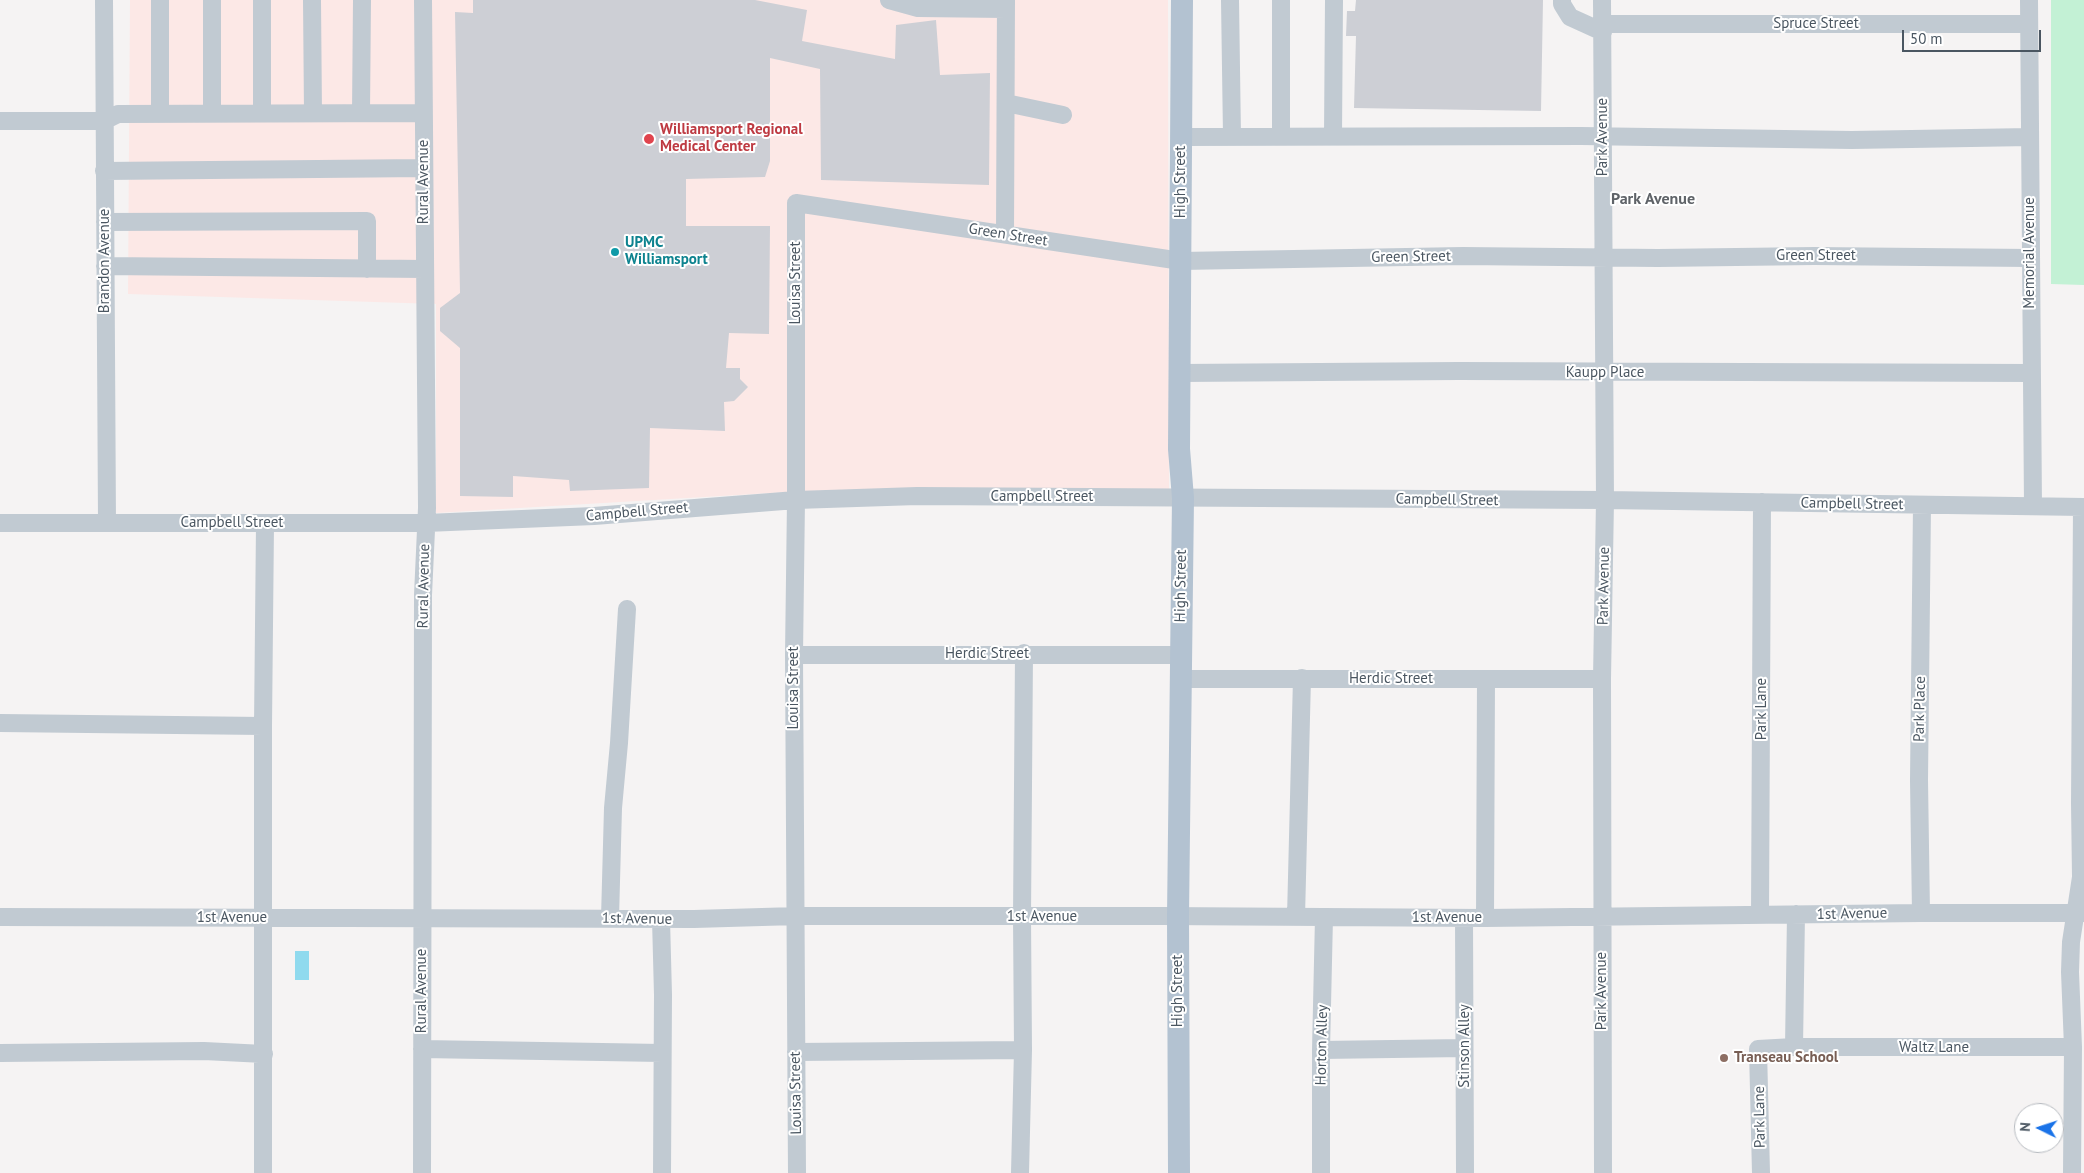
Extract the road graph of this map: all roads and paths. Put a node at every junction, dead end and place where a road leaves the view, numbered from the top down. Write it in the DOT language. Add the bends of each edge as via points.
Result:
graph roads {
  1 [pos="104,0"];
  2 [pos="160,0"];
  3 [pos="212,0"];
  4 [pos="262,0"];
  5 [pos="312,0"];
  6 [pos="362,0"];
  7 [pos="423,0"];
  8 [pos="889,0"];
  9 [pos="1182,0"];
  10 [pos="1230,0"];
  11 [pos="1281,0"];
  12 [pos="1334,0"];
  13 [pos="1562,0"];
  14 [pos="1602,0"];
  15 [pos="2029,0"];
  16 [pos="1006,5"];
  17 [pos="2029,24"];
  18 [pos="1602,28"];
  19 [pos="1006,103"];
  20 [pos="212,113"];
  21 [pos="262,113"];
  22 [pos="361,113"];
  23 [pos="423,113"];
  24 [pos="160,114"];
  25 [pos="313,114"];
  26 [pos="1063,115"];
  27 [pos="0,121"];
  28 [pos="104,121"];
  29 [pos="1232,136"];
  30 [pos="1282,136"];
  31 [pos="1334,136"];
  32 [pos="1603,136"];
  33 [pos="1181,137"];
  34 [pos="2030,137"];
  35 [pos="424,168"];
  36 [pos="104,171"];
  37 [pos="796,202"];
  38 [pos="105,222"];
  39 [pos="1005,234"];
  40 [pos="1604,257"];
  41 [pos="2030,258"];
  42 [pos="1181,261"];
  43 [pos="105,266"];
  44 [pos="367,269"];
  45 [pos="425,270"];
  46 [pos="1180,373"];
  47 [pos="1604,373"];
  48 [pos="2030,373"];
  49 [pos="1183,498"];
  50 [pos="796,500"];
  51 [pos="1605,500"];
  52 [pos="1762,502"];
  53 [pos="1922,505"];
  54 [pos="2033,506"];
  55 [pos="2083,507"];
  56 [pos="107,522"];
  57 [pos="0,523"];
  58 [pos="426,523"];
  59 [pos="265,524"];
  60 [pos="627,610"];
  61 [pos="1024,654"];
  62 [pos="794,655"];
  63 [pos="1180,655"];
  64 [pos="1180,678"];
  65 [pos="1302,678"];
  66 [pos="1486,679"];
  67 [pos="1602,679"];
  68 [pos="0,723"];
  69 [pos="263,726"];
  70 [pos="1921,913"];
  71 [pos="2080,913"];
  72 [pos="1796,914"];
  73 [pos="1760,915"];
  74 [pos="796,916"];
  75 [pos="1178,916"];
  76 [pos="0,917"];
  77 [pos="421,917"];
  78 [pos="1022,917"];
  79 [pos="1296,917"];
  80 [pos="1324,917"];
  81 [pos="263,918"];
  82 [pos="610,918"];
  83 [pos="1464,918"];
  84 [pos="1485,918"];
  85 [pos="1602,918"];
  86 [pos="661,919"];
  87 [pos="1794,1047"];
  88 [pos="2073,1047"];
  89 [pos="422,1048"];
  90 [pos="1464,1048"];
  91 [pos="1023,1050"];
  92 [pos="1321,1050"];
  93 [pos="662,1052"];
  94 [pos="796,1052"];
  95 [pos="0,1053"];
  96 [pos="264,1054"];
  97 [pos="263,1173"];
  98 [pos="422,1173"];
  99 [pos="662,1173"];
  100 [pos="797,1173"];
  101 [pos="1020,1173"];
  102 [pos="1179,1173"];
  103 [pos="1321,1173"];
  104 [pos="1465,1173"];
  105 [pos="1603,1173"];
  106 [pos="1761,1173"];
  107 [pos="2072,1173"];
  1 -- 28 [label="street, Brandon Avenue"];
  2 -- 24 [label="street"];
  3 -- 20 [label="street"];
  4 -- 21 [label="street"];
  5 -- 25 [label="street"];
  6 -- 22 [label="street"];
  7 -- 23 [label="street, Rural Avenue"];
  8 -- 16 [label="street" via="918,8"];
  9 -- 33 [label="main road, High Street"];
  10 -- 29 [label="street"];
  11 -- 30 [label="street"];
  12 -- 31 [label="street"];
  13 -- 18 [label="street" via="1570,16"];
  14 -- 18 [label="street, Park Avenue"];
  15 -- 17 [label="street, Memorial Avenue"];
  16 -- 19 [label="street"];
  17 -- 18 [label="street, Spruce Street"];
  17 -- 34 [label="street, Memorial Avenue"];
  18 -- 32 [label="street, Park Avenue"];
  19 -- 26 [label="street"];
  19 -- 39 [label="street"];
  20 -- 21 [label="street"];
  20 -- 24 [label="street"];
  21 -- 25 [label="street"];
  22 -- 23 [label="street"];
  22 -- 25 [label="street"];
  23 -- 35 [label="street, Rural Avenue"];
  24 -- 28 [label="street" via="118,114"];
  27 -- 28 [label="street"];
  28 -- 36 [label="street, Brandon Avenue"];
  29 -- 30 [label="street"];
  29 -- 33 [label="street"];
  30 -- 31 [label="street"];
  31 -- 32 [label="street"];
  32 -- 34 [label="street" via="1852,140"];
  32 -- 40 [label="street, Park Avenue"];
  33 -- 42 [label="main road, High Street"];
  34 -- 41 [label="street, Memorial Avenue"];
  35 -- 36 [label="street"];
  35 -- 45 [label="street, Rural Avenue"];
  36 -- 38 [label="street, Brandon Avenue"];
  37 -- 39 [label="street, Green Street"];
  37 -- 50 [label="street, Louisa Street"];
  38 -- 43 [label="street, Brandon Avenue"];
  38 -- 44 [label="street" via="366,221"];
  39 -- 42 [label="street, Green Street"];
  40 -- 41 [label="street, Green Street"];
  40 -- 42 [label="street, Green Street"];
  40 -- 47 [label="street, Park Avenue"];
  41 -- 48 [label="street, Memorial Avenue"];
  42 -- 46 [label="main road, High Street"];
  43 -- 44 [label="street"];
  43 -- 56 [label="street, Brandon Avenue"];
  44 -- 45 [label="street"];
  45 -- 58 [label="street, Rural Avenue"];
  46 -- 47 [label="street, Kaupp Place"];
  46 -- 49 [label="main road, High Street" via="1179,450"];
  47 -- 48 [label="street, Kaupp Place"];
  47 -- 51 [label="street, Park Avenue"];
  48 -- 54 [label="street, Memorial Avenue"];
  49 -- 50 [label="street, Campbell Street" via="917,496"];
  49 -- 51 [label="street, Campbell Street"];
  49 -- 63 [label="main road, High Street"];
  50 -- 58 [label="street, Campbell Street" via="594,516"];
  50 -- 62 [label="street, Louisa Street"];
  51 -- 52 [label="street, Campbell Street"];
  51 -- 67 [label="street, Park Avenue"];
  52 -- 53 [label="street, Campbell Street"];
  52 -- 73 [label="street, Park Lane"];
  53 -- 54 [label="street, Campbell Street"];
  53 -- 70 [label="street, Park Place"];
  54 -- 55 [label="street, Campbell Street"];
  55 -- 71 [label="street"];
  56 -- 57 [label="street, Campbell Street"];
  56 -- 59 [label="street, Campbell Street"];
  58 -- 59 [label="street, Campbell Street"];
  58 -- 77 [label="street, Rural Avenue" via="422,595"];
  59 -- 69 [label="street"];
  60 -- 82 [label="street" via="613,808"];
  61 -- 62 [label="street, Herdic Street"];
  61 -- 63 [label="street, Herdic Street"];
  61 -- 78 [label="street"];
  62 -- 74 [label="street, Louisa Street"];
  63 -- 64 [label="main road, High Street"];
  64 -- 65 [label="street, Herdic Street"];
  64 -- 75 [label="main road, High Street"];
  65 -- 66 [label="street, Herdic Street"];
  65 -- 79 [label="street"];
  66 -- 67 [label="street, Herdic Street"];
  66 -- 84 [label="street"];
  67 -- 85 [label="street, Park Avenue"];
  68 -- 69 [label="street"];
  69 -- 81 [label="street"];
  70 -- 71 [label="street, 1st Avenue"];
  70 -- 72 [label="street, 1st Avenue"];
  71 -- 88 [label="street" via="2071,942"];
  72 -- 73 [label="street, 1st Avenue"];
  72 -- 87 [label="street"];
  73 -- 85 [label="street, 1st Avenue"];
  74 -- 78 [label="street, 1st Avenue"];
  74 -- 86 [label="street, 1st Avenue"];
  74 -- 94 [label="street, Louisa Street"];
  75 -- 78 [label="street, 1st Avenue"];
  75 -- 79 [label="street, 1st Avenue"];
  75 -- 102 [label="main road, High Street"];
  76 -- 81 [label="street, 1st Avenue"];
  77 -- 81 [label="street, 1st Avenue"];
  77 -- 82 [label="street, 1st Avenue"];
  77 -- 89 [label="street, Rural Avenue"];
  78 -- 91 [label="street"];
  79 -- 80 [label="street, 1st Avenue"];
  80 -- 83 [label="street, 1st Avenue"];
  80 -- 92 [label="street, Horton Alley"];
  81 -- 96 [label="street"];
  82 -- 86 [label="street, 1st Avenue"];
  83 -- 84 [label="street, 1st Avenue"];
  83 -- 90 [label="street, Stinson Alley"];
  84 -- 85 [label="street, 1st Avenue"];
  85 -- 105 [label="street, Park Avenue"];
  86 -- 93 [label="street"];
  87 -- 88 [label="street, Waltz Lane"];
  87 -- 106 [label="street, Park Lane" via="1758,1049"];
  88 -- 107 [label="street"];
  89 -- 93 [label="street"];
  89 -- 98 [label="street, Rural Avenue"];
  90 -- 92 [label="street"];
  90 -- 104 [label="street, Stinson Alley"];
  91 -- 94 [label="street"];
  91 -- 101 [label="street"];
  92 -- 103 [label="street, Horton Alley"];
  93 -- 99 [label="street"];
  94 -- 100 [label="street, Louisa Street"];
  95 -- 96 [label="street" via="204,1051"];
  96 -- 97 [label="street"];
}
